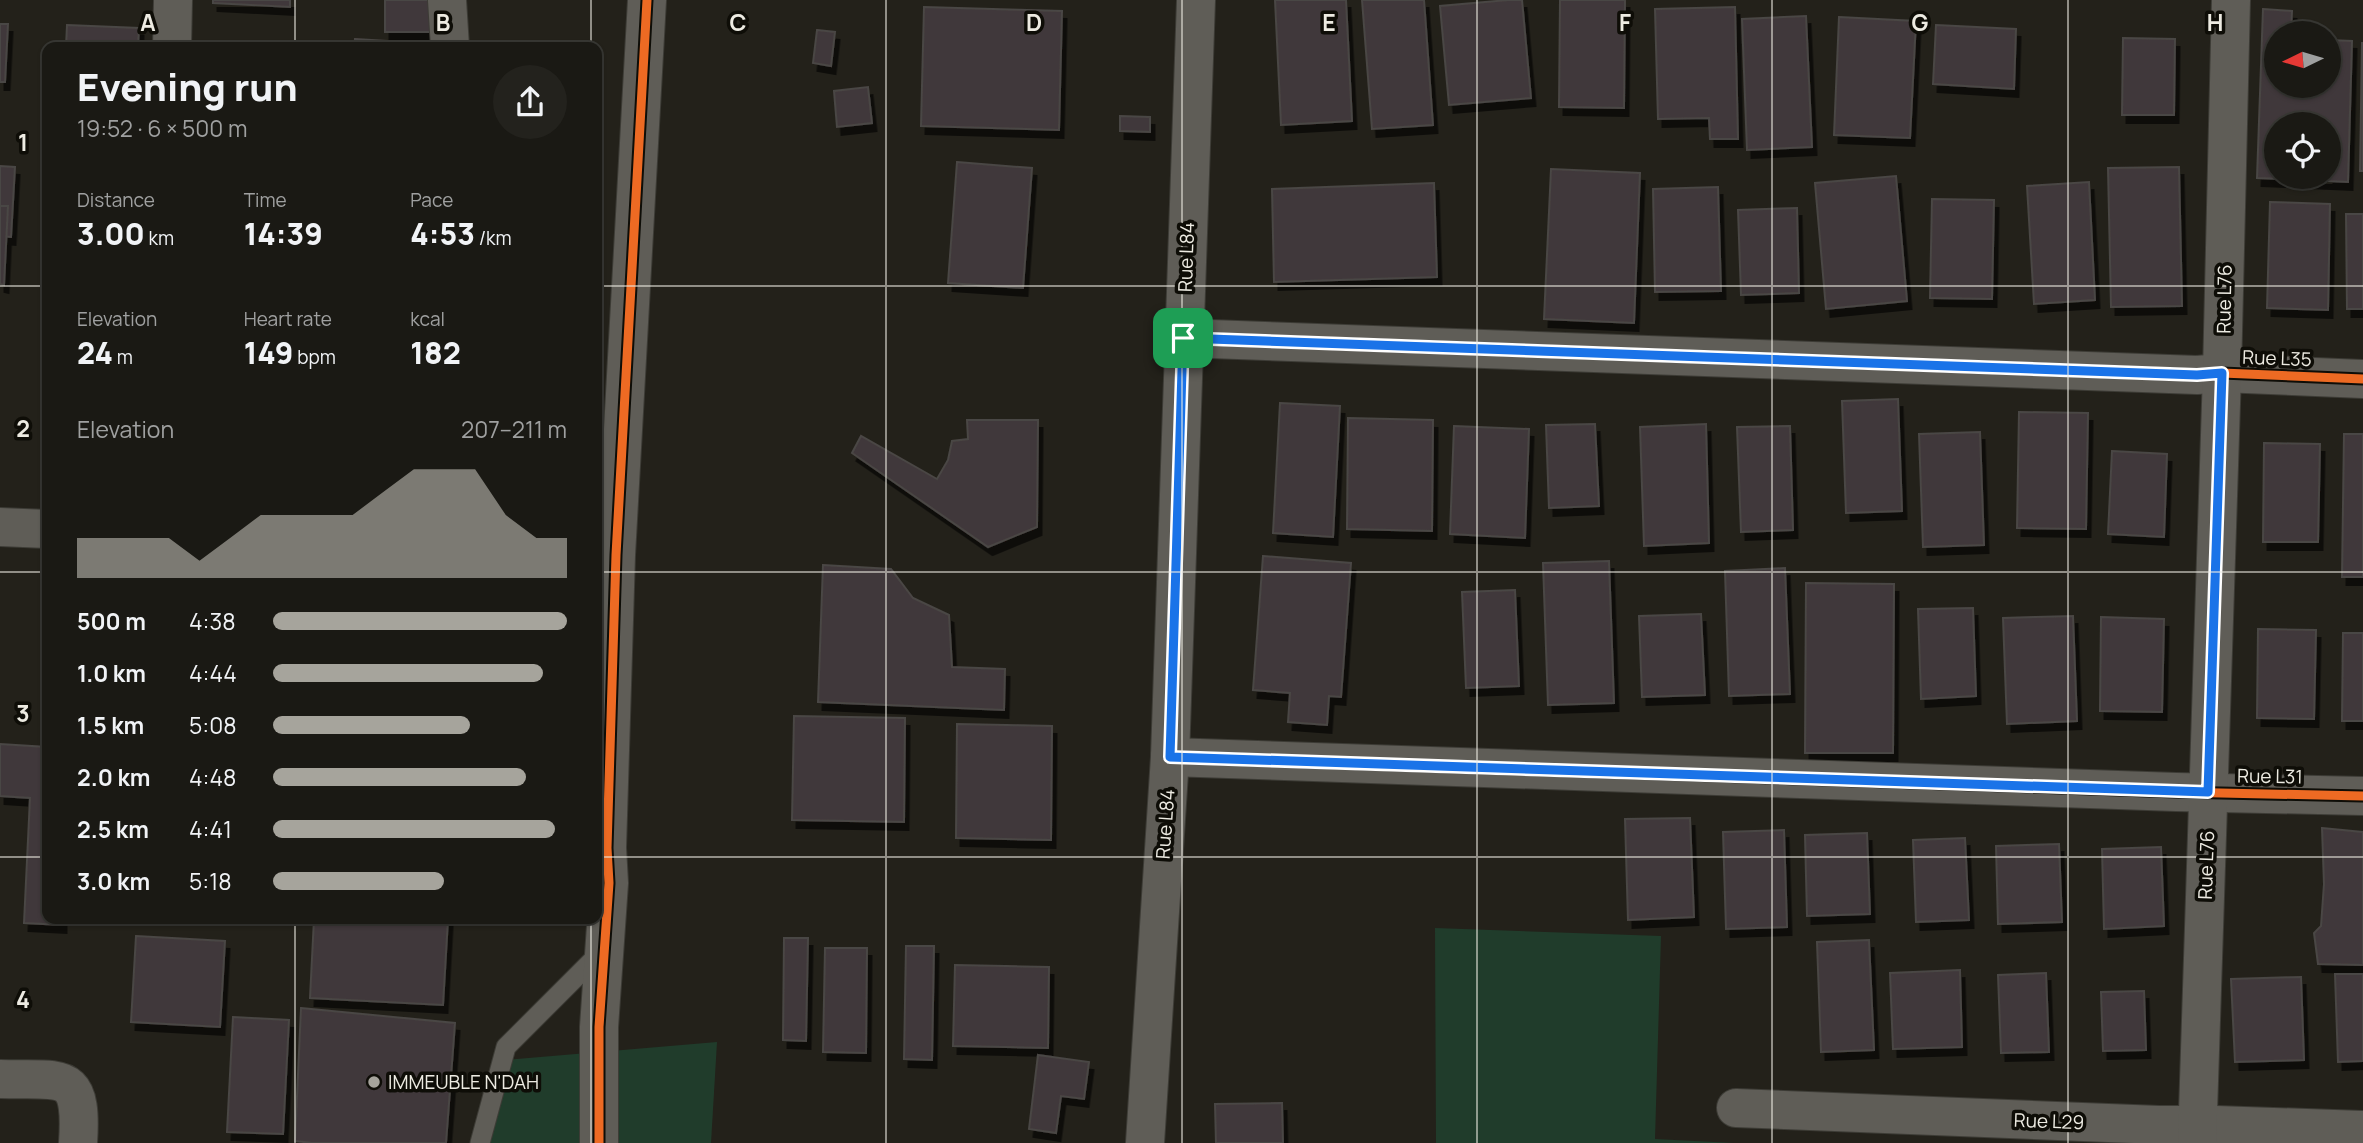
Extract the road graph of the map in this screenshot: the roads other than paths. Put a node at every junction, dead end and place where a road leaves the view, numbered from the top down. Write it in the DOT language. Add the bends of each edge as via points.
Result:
graph roads {
  1 [pos="173,0"];
  2 [pos="447,0"];
  3 [pos="647,0"];
  4 [pos="1196,0"];
  5 [pos="2231,0"];
  6 [pos="172,42"];
  7 [pos="450,42"];
  8 [pos="1183,338"];
  9 [pos="2222,373"];
  10 [pos="2363,379"];
  11 [pos="0,527"];
  12 [pos="42,529"];
  13 [pos="606,554"];
  14 [pos="1170,757"];
  15 [pos="2208,792"];
  16 [pos="2363,796"];
  17 [pos="603,950"];
  18 [pos="0,1079"];
  19 [pos="1736,1108"];
  20 [pos="2363,1130"];
  21 [pos="2197,1134"];
  22 [pos="78,1143"];
  23 [pos="480,1143"];
  24 [pos="599,1143"];
  25 [pos="1145,1143"];
  1 -- 6 [label="street"];
  2 -- 7 [label="street"];
  3 -- 13 [label="street"];
  4 -- 8 [label="street, Rue L84"];
  5 -- 9 [label="street, Rue L76"];
  8 -- 9 [label="street, Rue L35"];
  8 -- 14 [label="street, Rue L84"];
  9 -- 10 [label="street, Rue L35"];
  9 -- 15 [label="street, Rue L76"];
  11 -- 12 [label="street"];
  13 -- 17 [label="street" via="608,883"];
  14 -- 15 [label="street, Rue L31"];
  14 -- 25 [label="street, Rue L84"];
  15 -- 16 [label="street, Rue L31"];
  15 -- 21 [label="street, Rue L76"];
  17 -- 23 [label="lane" via="506,1047"];
  17 -- 24 [label="street"];
  18 -- 22 [label="street" via="66,1083 78,1100"];
  19 -- 21 [label="street, Rue L29" via="2159,1125"];
  20 -- 21 [label="street, Rue L29"];
}
